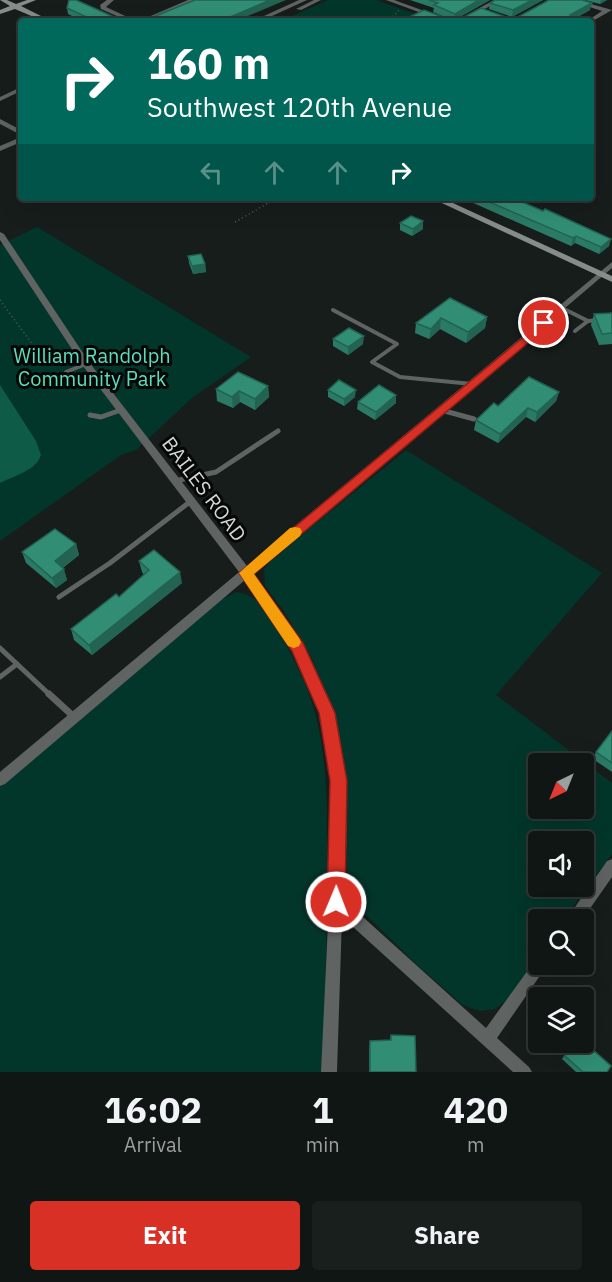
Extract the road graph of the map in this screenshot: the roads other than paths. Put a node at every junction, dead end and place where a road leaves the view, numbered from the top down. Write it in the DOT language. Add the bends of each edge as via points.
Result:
graph roads {
  1 [pos="33,0"];
  2 [pos="111,0"];
  3 [pos="194,0"];
  4 [pos="304,0"];
  5 [pos="318,0"];
  6 [pos="389,0"];
  7 [pos="498,0"];
  8 [pos="571,0"];
  9 [pos="6,6"];
  10 [pos="609,10"];
  11 [pos="38,18"];
  12 [pos="38,18"];
  13 [pos="126,18"];
  14 [pos="149,18"];
  15 [pos="265,18"];
  16 [pos="278,18"];
  17 [pos="440,18"];
  18 [pos="466,18"];
  19 [pos="594,19"];
  20 [pos="18,90"];
  21 [pos="0,99"];
  22 [pos="0,121"];
  23 [pos="18,132"];
  24 [pos="18,140"];
  25 [pos="0,148"];
  26 [pos="442,201"];
  27 [pos="0,234"];
  28 [pos="612,264"];
  29 [pos="601,274"];
  30 [pos="612,279"];
  31 [pos="562,308"];
  32 [pos="333,310"];
  33 [pos="612,319"];
  34 [pos="588,321"];
  35 [pos="575,331"];
  36 [pos="86,364"];
  37 [pos="63,379"];
  38 [pos="472,384"];
  39 [pos="121,410"];
  40 [pos="441,410"];
  41 [pos="90,415"];
  42 [pos="474,419"];
  43 [pos="278,431"];
  44 [pos="175,480"];
  45 [pos="191,501"];
  46 [pos="246,573"];
  47 [pos="59,597"];
  48 [pos="0,648"];
  49 [pos="17,663"];
  50 [pos="0,677"];
  51 [pos="75,718"];
  52 [pos="1,777"];
  53 [pos="612,866"];
  54 [pos="336,902"];
  55 [pos="581,909"];
  56 [pos="533,975"];
  57 [pos="488,1038"];
  58 [pos="329,1072"];
  59 [pos="524,1072"];
  1 -- 9 [label="street"];
  2 -- 13 [label="street" via="103,5 105,9"];
  3 -- 14 [label="street"];
  4 -- 15 [label="street"];
  5 -- 16 [label="street"];
  6 -- 17 [label="street"];
  7 -- 18 [label="street"];
  8 -- 10 [label="street"];
  9 -- 11 [label="street"];
  9 -- 12 [label="street"];
  10 -- 19 [label="street"];
  20 -- 21 [label="street"];
  22 -- 23 [label="street"];
  24 -- 25 [label="street"];
  26 -- 29 [label="street"];
  27 -- 36 [label="street, BAILES ROAD"];
  28 -- 29 [label="street"];
  29 -- 30 [label="street"];
  29 -- 31 [label="street"];
  31 -- 34 [label="lane"];
  31 -- 38 [label="street"];
  32 -- 38 [label="lane" via="397,344 372,362 399,377"];
  33 -- 34 [label="lane"];
  34 -- 35 [label="lane"];
  36 -- 37 [label="lane" via="64,374"];
  36 -- 39 [label="street, BAILES ROAD"];
  38 -- 40 [label="street"];
  39 -- 41 [label="lane" via="101,417"];
  39 -- 44 [label="street, BAILES ROAD"];
  40 -- 42 [label="lane"];
  40 -- 46 [label="street"];
  43 -- 44 [label="lane" via="216,472"];
  44 -- 45 [label="street, BAILES ROAD"];
  45 -- 46 [label="street, BAILES ROAD"];
  45 -- 47 [label="lane"];
  46 -- 51 [label="street"];
  46 -- 54 [label="street, BAILES ROAD" via="298,648 327,713 338,781"];
  48 -- 49 [label="lane"];
  49 -- 50 [label="lane"];
  49 -- 51 [label="lane"];
  51 -- 52 [label="street"];
  53 -- 55 [label="street"];
  54 -- 57 [label="street"];
  54 -- 58 [label="street, BAILES ROAD"];
  56 -- 57 [label="street"];
  57 -- 59 [label="street"];
}
